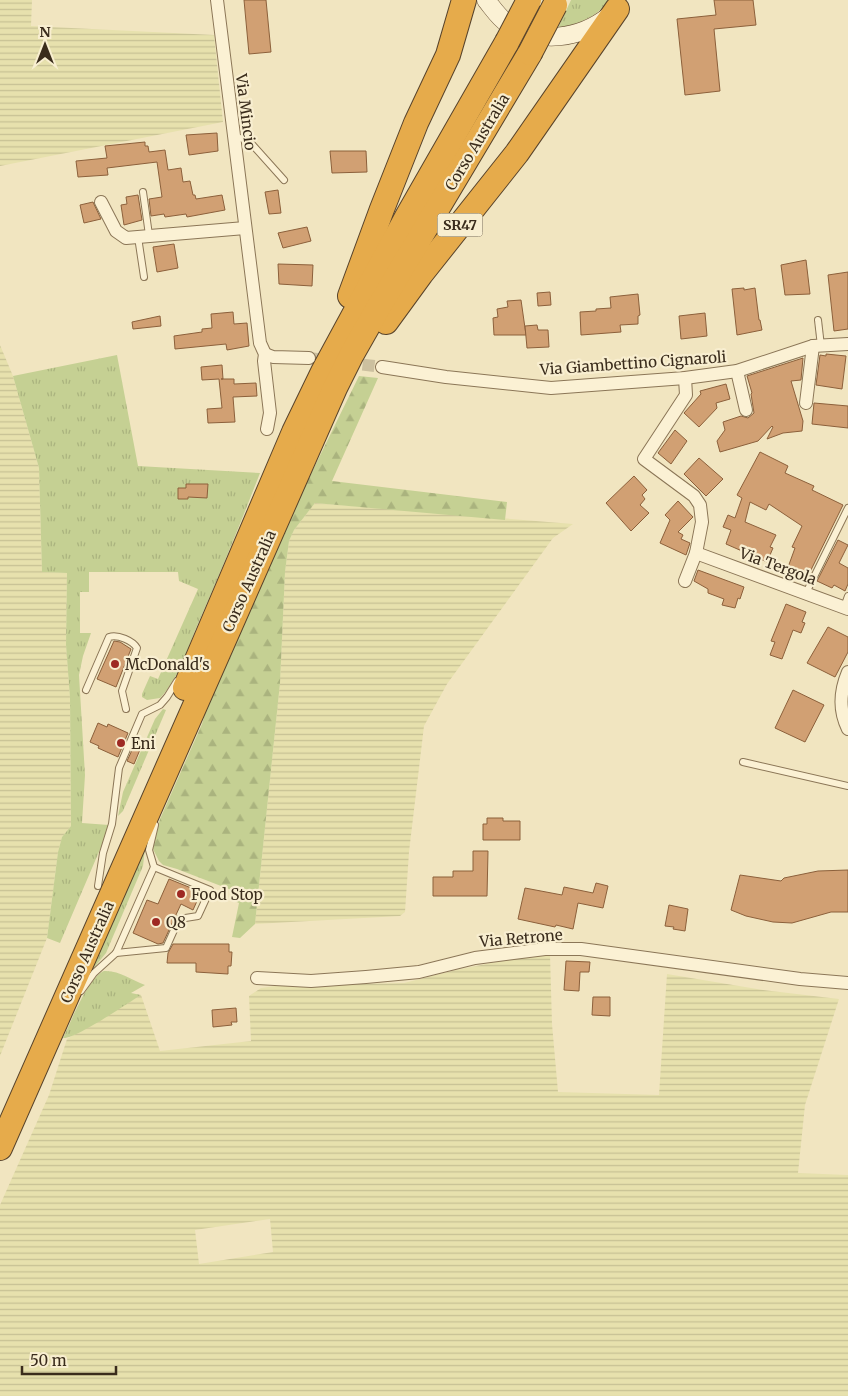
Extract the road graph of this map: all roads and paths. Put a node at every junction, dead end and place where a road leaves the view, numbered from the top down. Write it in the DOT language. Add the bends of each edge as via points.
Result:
graph roads {
  1 [pos="217,0"];
  2 [pos="464,0"];
  3 [pos="486,0"];
  4 [pos="529,0"];
  5 [pos="557,3"];
  6 [pos="620,5"];
  7 [pos="233,135"];
  8 [pos="284,180"];
  9 [pos="143,192"];
  10 [pos="101,202"];
  11 [pos="245,228"];
  12 [pos="143,236"];
  13 [pos="144,277"];
  14 [pos="818,320"];
  15 [pos="848,344"];
  16 [pos="817,346"];
  17 [pos="265,354"];
  18 [pos="316,365"];
  19 [pos="382,367"];
  20 [pos="737,371"];
  21 [pos="685,378"];
  22 [pos="806,403"];
  23 [pos="746,410"];
  24 [pos="267,429"];
  25 [pos="309,444"];
  26 [pos="848,508"];
  27 [pos="696,553"];
  28 [pos="685,581"];
  29 [pos="806,593"];
  30 [pos="847,604"];
  31 [pos="206,638"];
  32 [pos="184,670"];
  33 [pos="848,672"];
  34 [pos="179,678"];
  35 [pos="86,690"];
  36 [pos="126,709"];
  37 [pos="848,729"];
  38 [pos="743,762"];
  39 [pos="848,786"];
  40 [pos="156,820"];
  41 [pos="154,867"];
  42 [pos="98,886"];
  43 [pos="116,953"];
  44 [pos="257,978"];
  45 [pos="848,983"];
  46 [pos="78,996"];
  47 [pos="72,1003"];
  48 [pos="55,1023"];
  49 [pos="0,1108"];
  50 [pos="0,1148"];
  1 -- 7 [label="street, Via Mincio"];
  2 -- 18 [label="highway" via="448,55 416,123 351,294"];
  3 -- 6 [label="main road, SR47" via="505,23 529,35 557,37 578,34 597,25"];
  4 -- 18 [label="highway, Corso Australia, bridge" via="408,215"];
  5 -- 25 [label="highway, Corso Australia / SR47, bridge" via="352,354"];
  6 -- 25 [label="highway, SR47" via="517,153 378,332"];
  7 -- 8 [label="lane" via="248,141"];
  7 -- 11 [label="street, Via Mincio"];
  9 -- 12 [label="lane"];
  10 -- 12 [label="street" via="116,231 126,238"];
  11 -- 12 [label="street"];
  11 -- 17 [label="street, Via Mincio" via="260,343"];
  12 -- 13 [label="lane"];
  14 -- 16 [label="lane"];
  15 -- 16 [label="street, Via Giambettino Cignaroli"];
  16 -- 20 [label="street, Via Giambettino Cignaroli"];
  16 -- 22 [label="street"];
  17 -- 18 [label="street"];
  17 -- 24 [label="street, Via Mincio" via="270,413"];
  18 -- 31 [label="highway, Corso Australia" via="294,432"];
  19 -- 21 [label="street, Via Giambettino Cignaroli" via="551,388"];
  20 -- 21 [label="street, Via Giambettino Cignaroli"];
  20 -- 23 [label="street, Via Giambettino Cignaroli"];
  21 -- 27 [label="street" via="686,395 644,459 694,496 700,505 702,522"];
  25 -- 48 [label="highway, Corso Australia / SR47" via="159,796"];
  26 -- 29 [label="lane"];
  27 -- 28 [label="street"];
  27 -- 29 [label="street, Via Tergola"];
  29 -- 30 [label="street, Via Tergola"];
  31 -- 32 [label="lane"];
  31 -- 42 [label="highway, Corso Australia"];
  33 -- 37 [label="street" via="841,705"];
  34 -- 42 [label="lane" via="160,705 142,714 119,768 112,824"];
  35 -- 36 [label="lane" via="109,637 134,643 137,648 122,692"];
  38 -- 39 [label="lane"];
  40 -- 41 [label="lane" via="148,850"];
  41 -- 43 [label="lane"];
  41 -- 43 [label="lane" via="210,890 198,916 179,919 166,948"];
  42 -- 49 [label="highway, Corso Australia"];
  43 -- 46 [label="lane" via="94,973"];
  44 -- 45 [label="street, Via Retrone" via="311,981 419,972 475,958 546,949 581,950"];
  47 -- 48 [label="lane"];
  48 -- 50 [label="highway, Corso Australia / SR47"];
}
